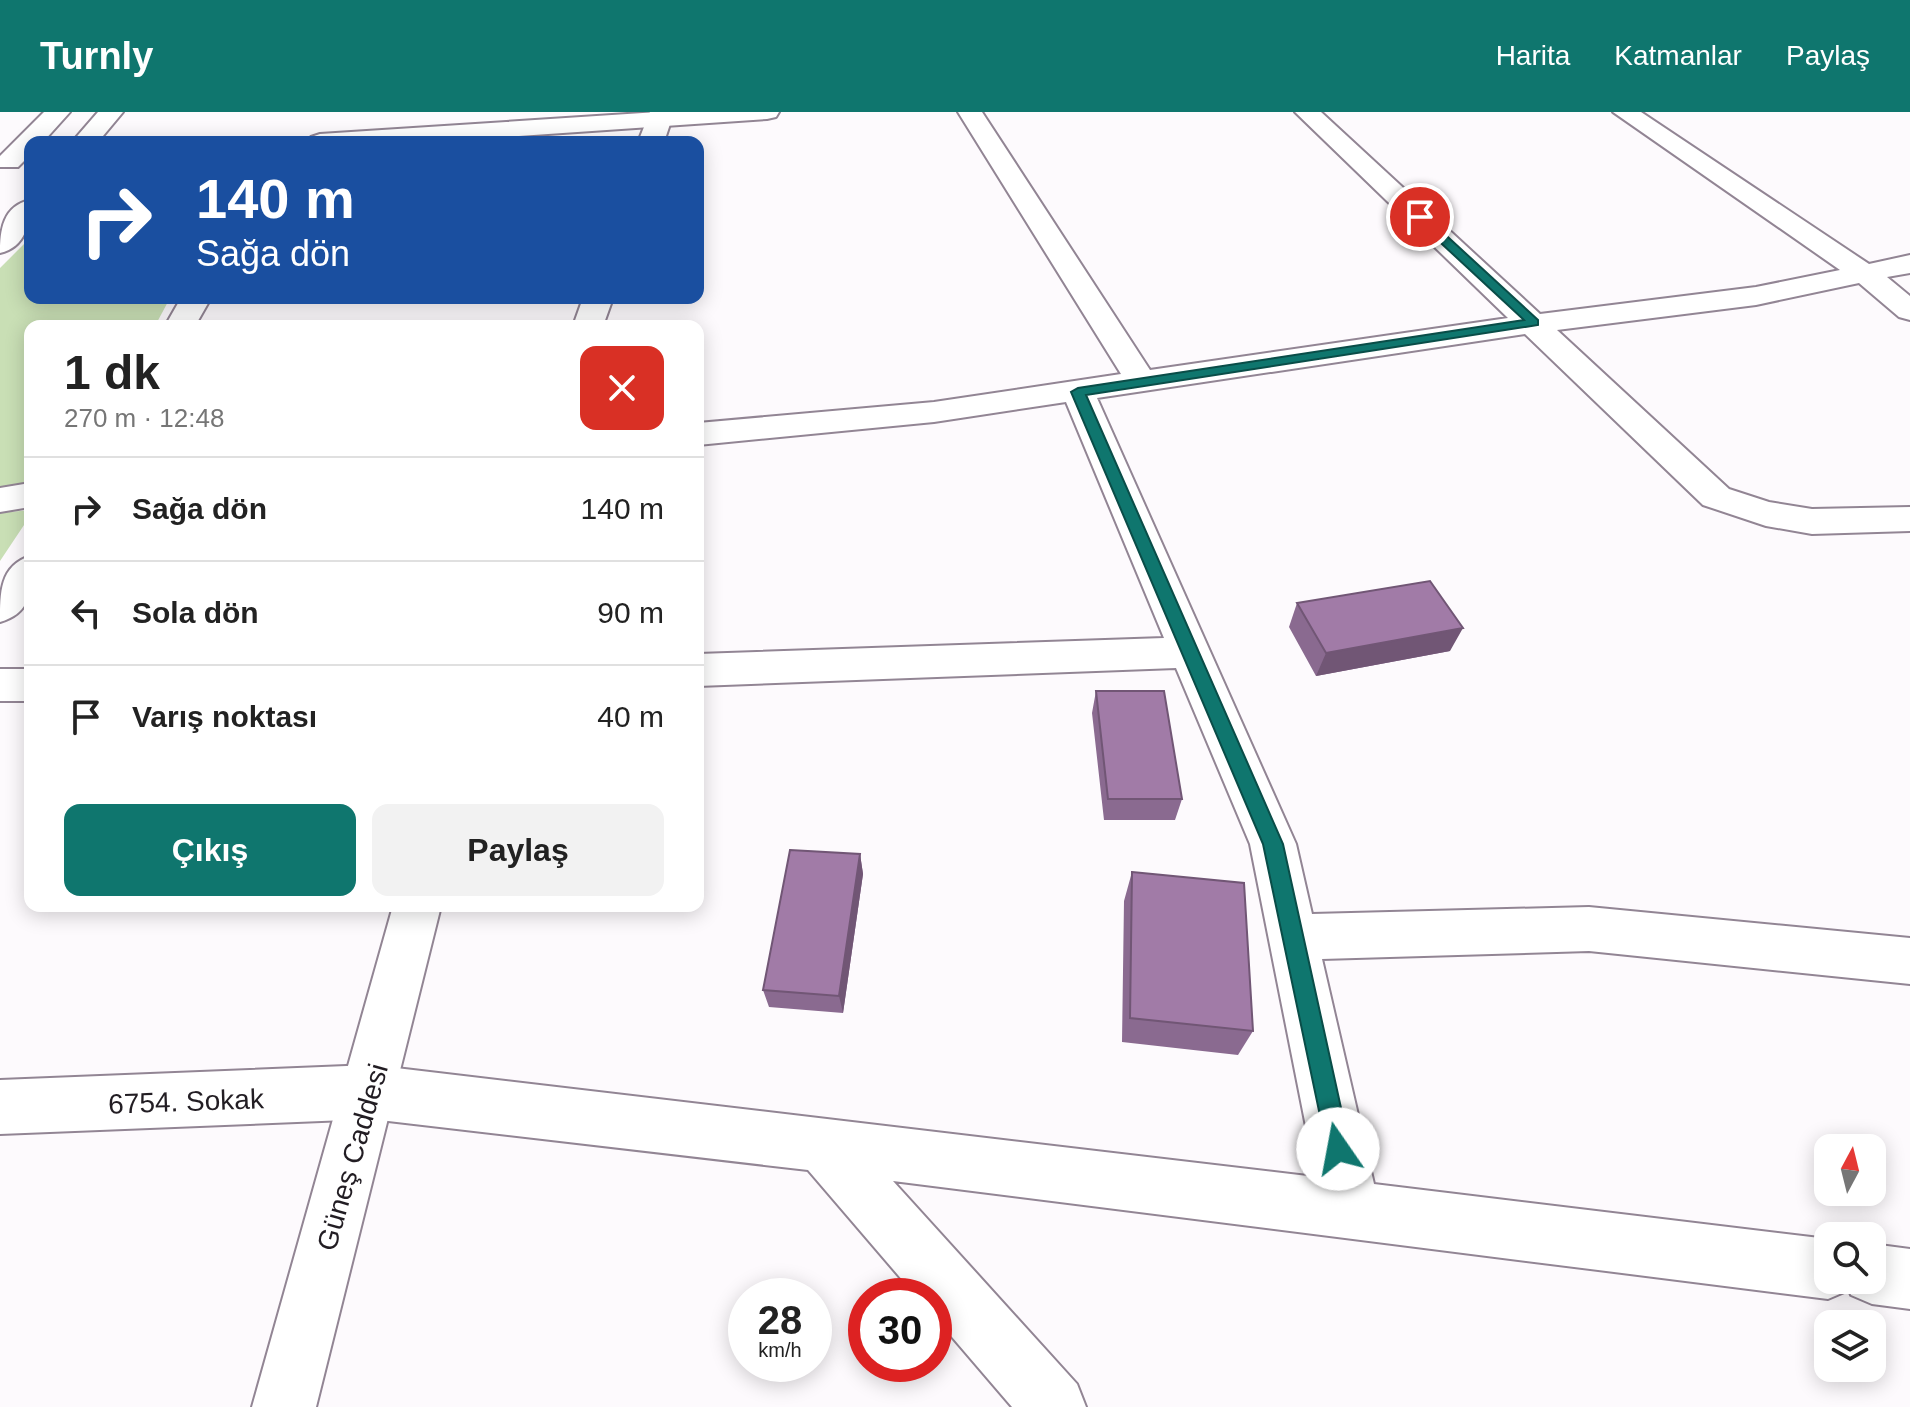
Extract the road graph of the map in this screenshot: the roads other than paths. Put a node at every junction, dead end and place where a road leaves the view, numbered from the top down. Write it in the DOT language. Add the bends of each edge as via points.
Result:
graph roads {
  1 [pos="58,112"];
  2 [pos="111,112"];
  3 [pos="767,112"];
  4 [pos="970,112"];
  5 [pos="1307,112"];
  6 [pos="1625,112"];
  7 [pos="657,125"];
  8 [pos="36,136"];
  9 [pos="90,136"];
  10 [pos="439,136"];
  11 [pos="24,215"];
  12 [pos="0,245"];
  13 [pos="1910,264"];
  14 [pos="1865,274"];
  15 [pos="1910,311"];
  16 [pos="1534,323"];
  17 [pos="1141,381"];
  18 [pos="1078,392"];
  19 [pos="704,433"];
  20 [pos="24,496"];
  21 [pos="0,500"];
  22 [pos="1910,519"];
  23 [pos="24,577"];
  24 [pos="0,608"];
  25 [pos="1192,652"];
  26 [pos="704,670"];
  27 [pos="0,685"];
  28 [pos="24,685"];
  29 [pos="416,912"];
  30 [pos="1293,937"];
  31 [pos="1910,961"];
  32 [pos="371,1092"];
  33 [pos="0,1107"];
  34 [pos="822,1144"];
  35 [pos="1351,1210"];
  36 [pos="1814,1267"];
  37 [pos="1886,1276"];
  38 [pos="1910,1279"];
  39 [pos="284,1407"];
  40 [pos="1054,1407"];
  1 -- 8 [label="street"];
  2 -- 9 [label="street"];
  3 -- 7 [label="street"];
  4 -- 17 [label="street"];
  5 -- 16 [label="street"];
  6 -- 14 [label="street"];
  7 -- 10 [label="street"];
  11 -- 12 [label="street"];
  13 -- 14 [label="street"];
  14 -- 15 [label="street"];
  14 -- 16 [label="street" via="1756,296"];
  16 -- 17 [label="street"];
  16 -- 22 [label="street" via="1716,497 1796,522 1849,525"];
  17 -- 18 [label="street"];
  18 -- 19 [label="street" via="934,412"];
  18 -- 25 [label="street"];
  20 -- 21 [label="street"];
  23 -- 24 [label="street"];
  25 -- 26 [label="street"];
  25 -- 30 [label="street" via="1273,844"];
  27 -- 28 [label="street"];
  29 -- 32 [label="street, Güneş Caddesi"];
  30 -- 31 [label="street" via="1589,929"];
  30 -- 35 [label="street"];
  32 -- 33 [label="street, 6754. Sokak"];
  32 -- 34 [label="street, 6754. Sokak"];
  32 -- 39 [label="street, Güneş Caddesi"];
  34 -- 35 [label="street, 6754. Sokak"];
  34 -- 40 [label="street"];
  35 -- 36 [label="street, 6754. Sokak"];
  37 -- 38 [label="street"];
}
